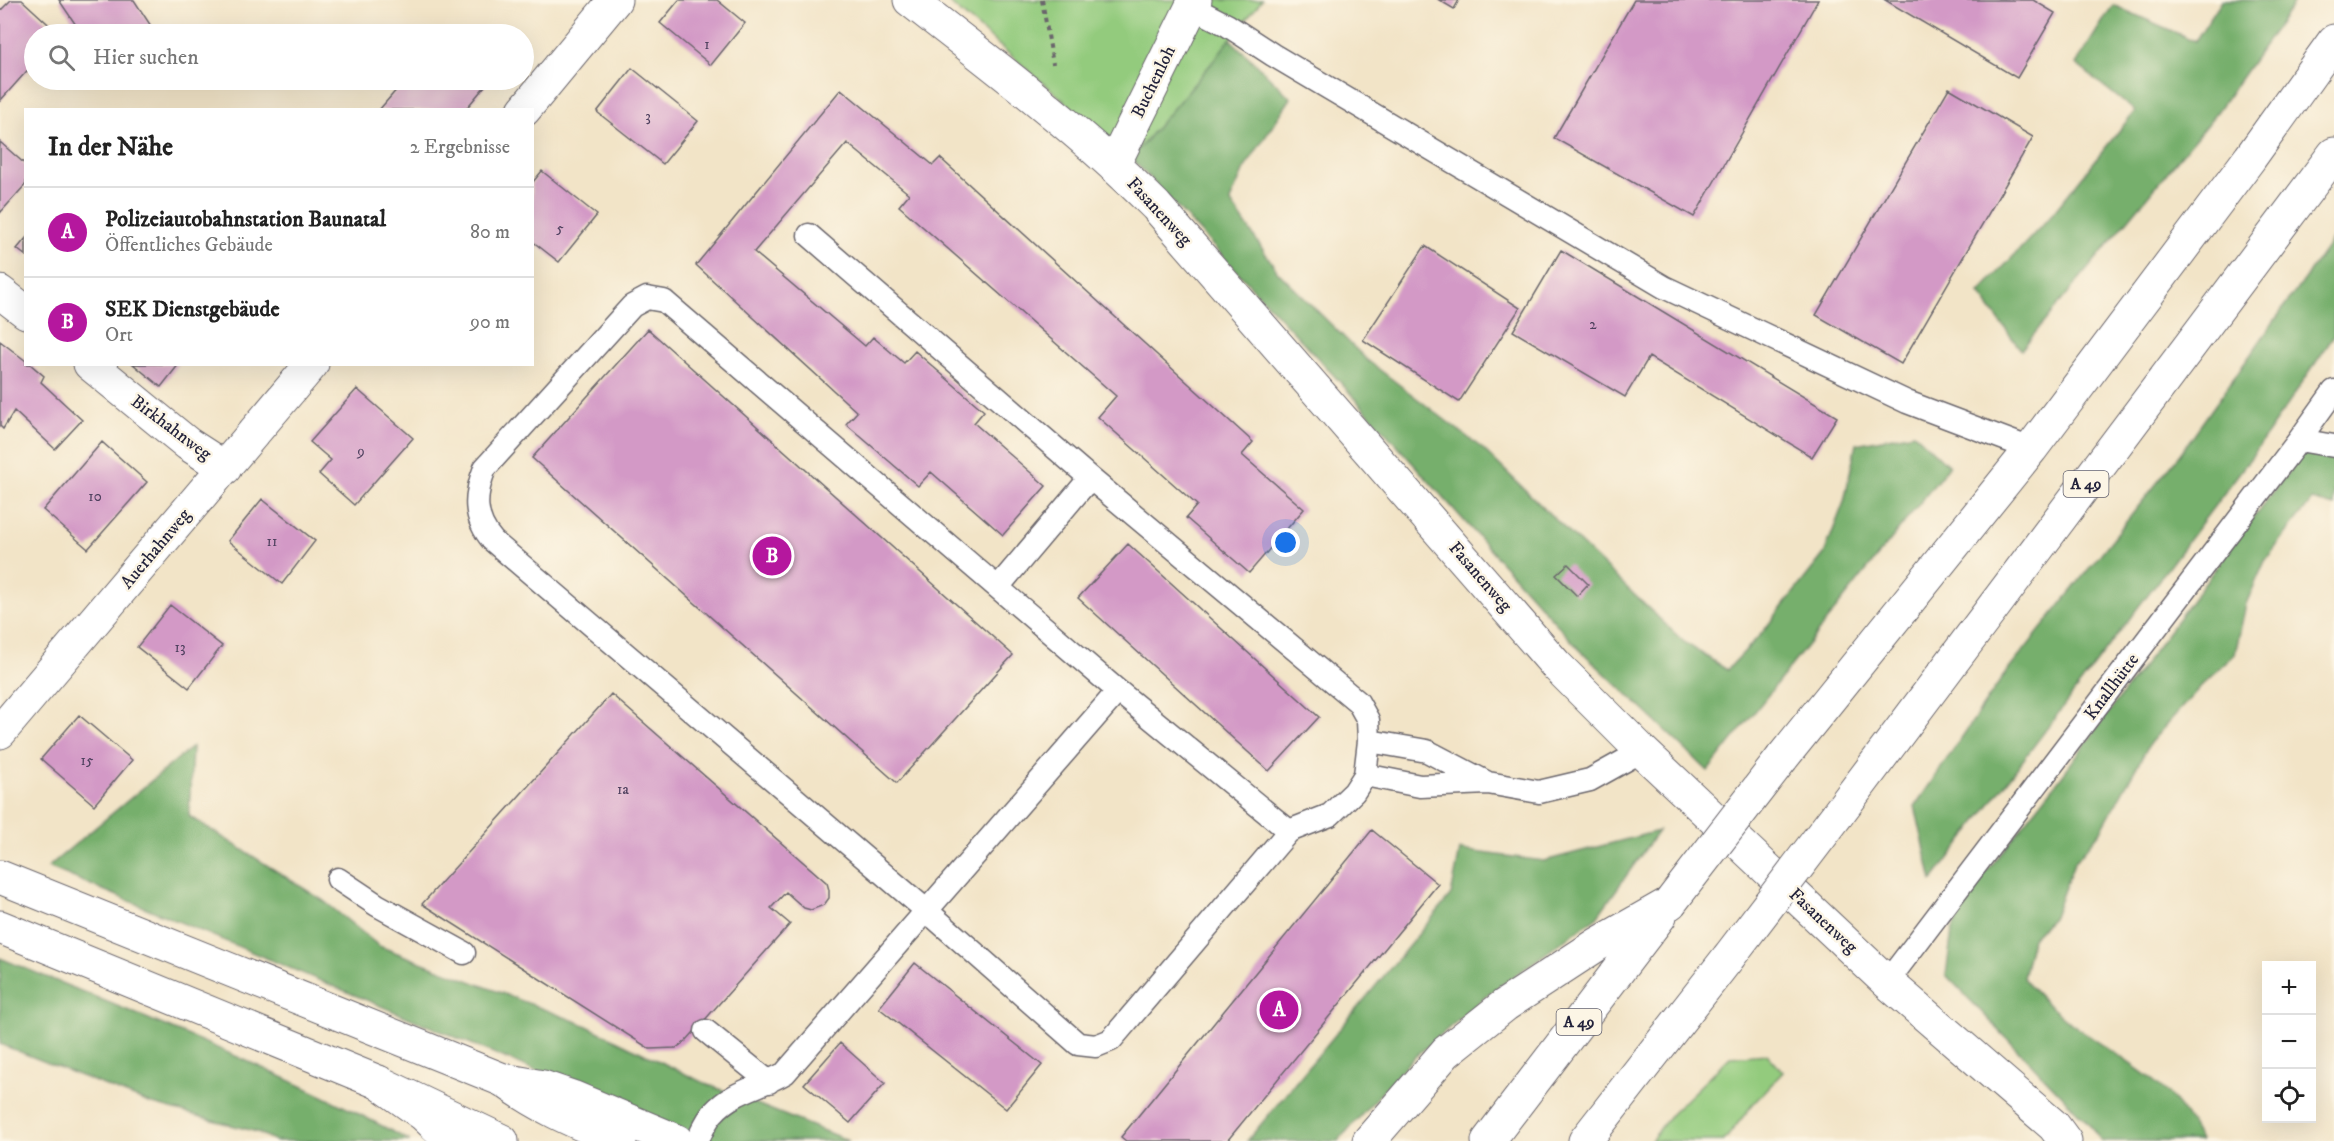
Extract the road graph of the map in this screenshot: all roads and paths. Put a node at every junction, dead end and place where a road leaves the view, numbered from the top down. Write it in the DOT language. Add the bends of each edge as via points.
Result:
graph roads {
  1 [pos="615,0"];
  2 [pos="910,0"];
  3 [pos="1042,0"];
  4 [pos="1193,3"];
  5 [pos="2334,41"];
  6 [pos="1053,66"];
  7 [pos="526,108"];
  8 [pos="2334,154"];
  9 [pos="1114,164"];
  10 [pos="809,235"];
  11 [pos="0,292"];
  12 [pos="24,310"];
  13 [pos="92,366"];
  14 [pos="310,366"];
  15 [pos="2334,391"];
  16 [pos="2299,440"];
  17 [pos="2334,446"];
  18 [pos="2031,448"];
  19 [pos="225,468"];
  20 [pos="1090,478"];
  21 [pos="998,587"];
  22 [pos="1118,691"];
  23 [pos="0,732"];
  24 [pos="1369,741"];
  25 [pos="1642,751"];
  26 [pos="1365,775"];
  27 [pos="1488,783"];
  28 [pos="1289,831"];
  29 [pos="0,877"];
  30 [pos="338,879"];
  31 [pos="1670,903"];
  32 [pos="927,911"];
  33 [pos="0,927"];
  34 [pos="465,953"];
  35 [pos="1887,982"];
  36 [pos="706,1031"];
  37 [pos="503,1080"];
  38 [pos="378,1082"];
  39 [pos="770,1082"];
  40 [pos="452,1141"];
  41 [pos="502,1141"];
  42 [pos="620,1141"];
  43 [pos="677,1141"];
  44 [pos="697,1141"];
  45 [pos="1369,1141"];
  46 [pos="1488,1141"];
  47 [pos="1586,1141"];
  48 [pos="2065,1141"];
  1 -- 7 [label="main road"];
  2 -- 9 [label="main road, Fasanenweg" via="1028,91"];
  3 -- 6 [label="path"];
  4 -- 9 [label="main road, Buchenloh"];
  4 -- 18 [label="lane" via="1273,55 1664,287 1907,402"];
  5 -- 18 [label="main road, A 49"];
  8 -- 47 [label="main road, A 49, bridge" via="1837,815"];
  9 -- 25 [label="main road, Fasanenweg" via="1557,665"];
  10 -- 20 [label="lane"];
  11 -- 12 [label="main road"];
  13 -- 19 [label="main road, Birkhahnweg" via="188,444"];
  14 -- 19 [label="main road, Auerhahnweg"];
  15 -- 16 [label="lane, Knallhütte"];
  16 -- 17 [label="lane"];
  16 -- 35 [label="lane, Knallhütte"];
  18 -- 31 [label="main road, A 49, bridge"];
  19 -- 23 [label="main road, Auerhahnweg"];
  20 -- 21 [label="lane"];
  20 -- 24 [label="lane" via="1358,702 1368,720"];
  21 -- 22 [label="lane"];
  21 -- 32 [label="lane" via="664,301 647,298 632,306 485,468 478,486 482,529 493,541"];
  22 -- 28 [label="lane"];
  22 -- 32 [label="lane"];
  24 -- 26 [label="lane"];
  24 -- 27 [label="lane" via="1427,751"];
  25 -- 27 [label="lane" via="1590,780 1539,792"];
  25 -- 35 [label="main road, Fasanenweg"];
  26 -- 27 [label="lane" via="1420,786"];
  26 -- 28 [label="lane" via="1330,815"];
  28 -- 32 [label="lane" via="1111,1040 1096,1046 1078,1044"];
  29 -- 37 [label="main road"];
  30 -- 34 [label="lane" via="376,905"];
  31 -- 45 [label="main road" via="1505,1005 1446,1052"];
  31 -- 46 [label="main road, A 49"];
  32 -- 39 [label="lane" via="785,1074"];
  33 -- 38 [label="main road"];
  35 -- 48 [label="main road, Fasanenweg" via="2054,1126"];
  36 -- 39 [label="lane"];
  37 -- 42 [label="main road" via="558,1115"];
  37 -- 43 [label="main road" via="572,1096"];
  38 -- 40 [label="main road" via="423,1114"];
  38 -- 41 [label="main road"];
  39 -- 44 [label="lane" via="725,1101 712,1114"];
}
